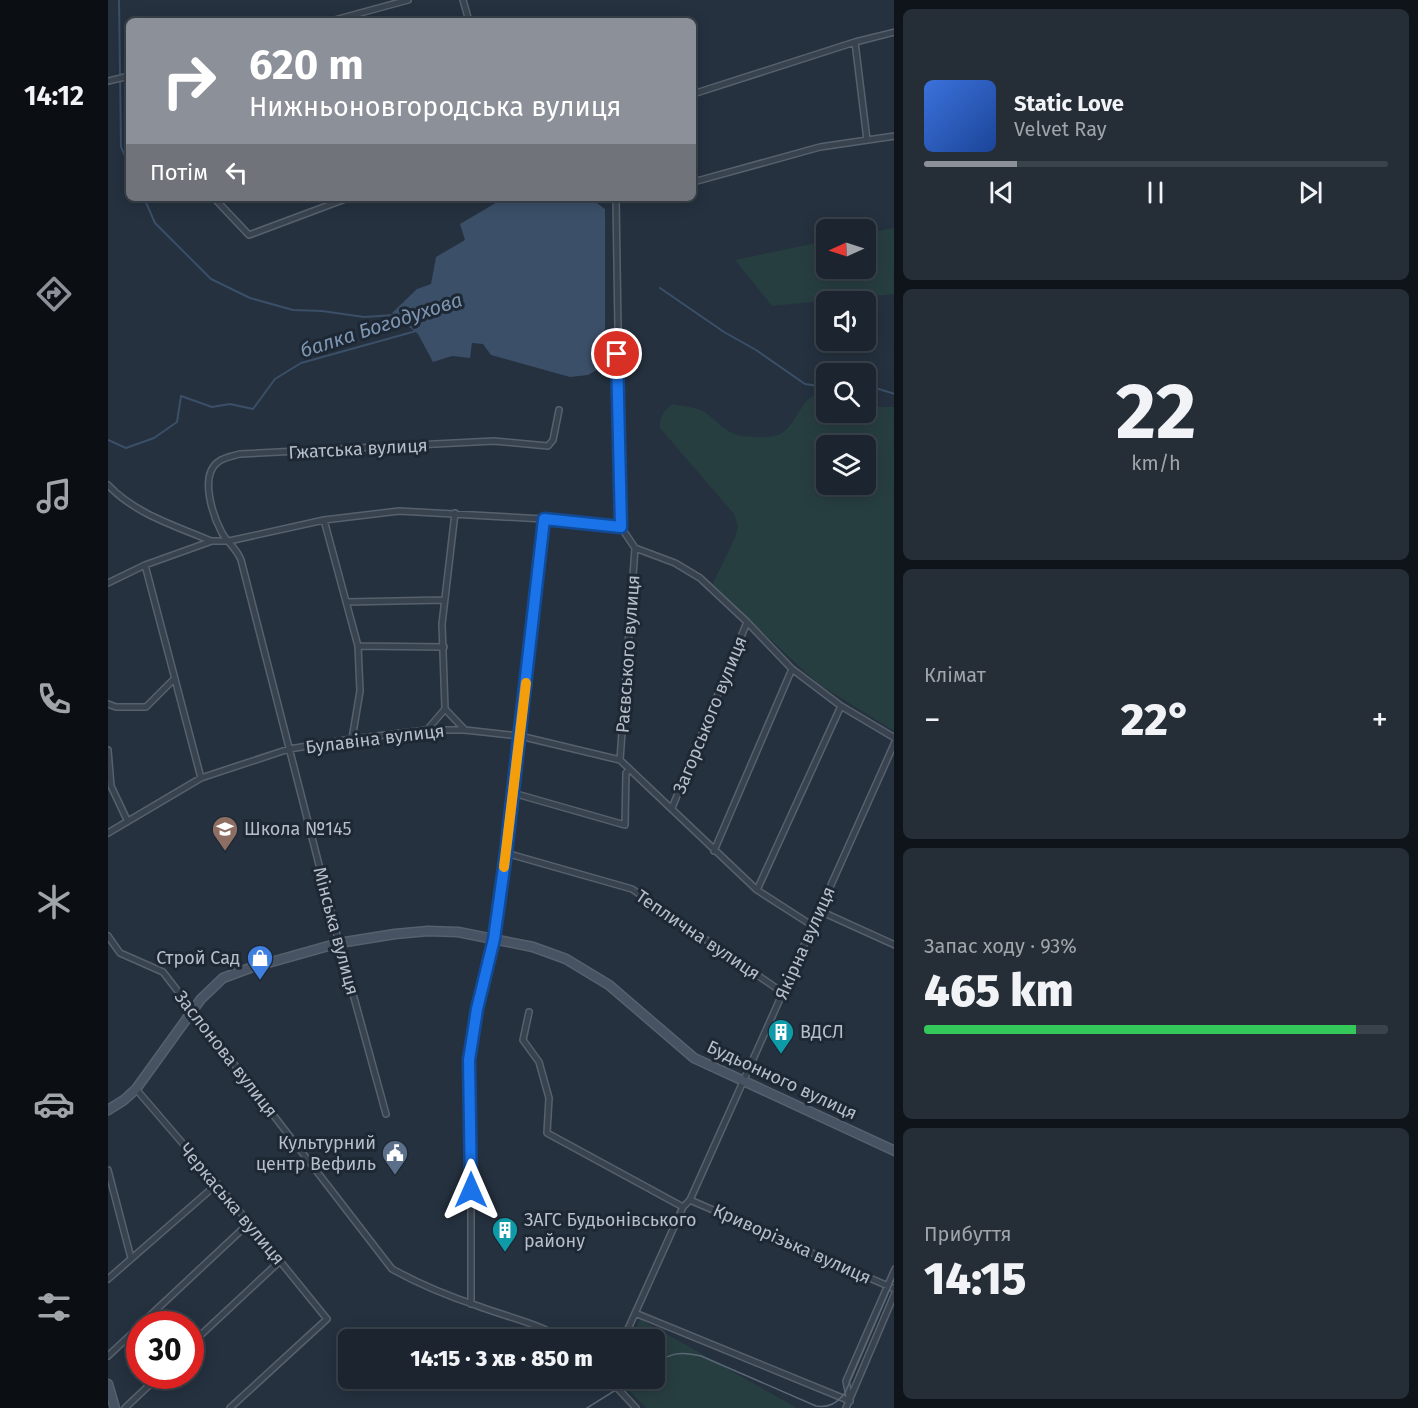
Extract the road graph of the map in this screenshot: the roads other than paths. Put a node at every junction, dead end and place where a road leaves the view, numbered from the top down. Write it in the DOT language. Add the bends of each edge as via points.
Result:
graph roads {
  1 [pos="408,0"];
  2 [pos="463,0"];
  3 [pos="342,18"];
  4 [pos="468,18"];
  5 [pos="894,32"];
  6 [pos="855,42"];
  7 [pos="126,77"];
  8 [pos="108,81"];
  9 [pos="696,93"];
  10 [pos="894,136"];
  11 [pos="867,140"];
  12 [pos="696,180"];
  13 [pos="217,201"];
  14 [pos="340,201"];
  15 [pos="616,201"];
  16 [pos="559,410"];
  17 [pos="108,485"];
  18 [pos="455,513"];
  19 [pos="544,519"];
  20 [pos="324,520"];
  21 [pos="621,527"];
  22 [pos="229,541"];
  23 [pos="212,542"];
  24 [pos="635,548"];
  25 [pos="145,565"];
  26 [pos="108,583"];
  27 [pos="444,600"];
  28 [pos="346,602"];
  29 [pos="747,622"];
  30 [pos="358,646"];
  31 [pos="444,647"];
  32 [pos="792,669"];
  33 [pos="174,679"];
  34 [pos="108,704"];
  35 [pos="840,706"];
  36 [pos="445,709"];
  37 [pos="427,730"];
  38 [pos="465,730"];
  39 [pos="520,736"];
  40 [pos="351,739"];
  41 [pos="894,740"];
  42 [pos="289,749"];
  43 [pos="108,750"];
  44 [pos="620,760"];
  45 [pos="629,770"];
  46 [pos="201,778"];
  47 [pos="513,793"];
  48 [pos="672,808"];
  49 [pos="126,820"];
  50 [pos="108,833"];
  51 [pos="714,851"];
  52 [pos="506,853"];
  53 [pos="758,890"];
  54 [pos="819,911"];
  55 [pos="813,926"];
  56 [pos="108,936"];
  57 [pos="494,939"];
  58 [pos="339,944"];
  59 [pos="894,945"];
  60 [pos="782,992"];
  61 [pos="192,1011"];
  62 [pos="529,1012"];
  63 [pos="742,1082"];
  64 [pos="136,1089"];
  65 [pos="108,1110"];
  66 [pos="386,1114"];
  67 [pos="894,1151"];
  68 [pos="108,1170"];
  69 [pos="217,1184"];
  70 [pos="690,1200"];
  71 [pos="683,1207"];
  72 [pos="249,1223"];
  73 [pos="131,1258"];
  74 [pos="280,1261"];
  75 [pos="894,1269"];
  76 [pos="108,1279"];
  77 [pos="887,1286"];
  78 [pos="894,1291"];
  79 [pos="471,1304"];
  80 [pos="155,1311"];
  81 [pos="635,1313"];
  82 [pos="546,1329"];
  83 [pos="628,1329"];
  84 [pos="204,1333"];
  85 [pos="126,1339"];
  86 [pos="108,1356"];
  87 [pos="109,1389"];
  88 [pos="145,1389"];
  89 [pos="618,1389"];
  90 [pos="850,1401"];
  91 [pos="115,1408"];
  92 [pos="125,1408"];
  93 [pos="230,1408"];
  94 [pos="636,1408"];
  95 [pos="846,1408"];
  1 -- 3 [label="street"];
  2 -- 4 [label="street"];
  5 -- 6 [label="street"];
  6 -- 9 [label="street"];
  6 -- 11 [label="street"];
  7 -- 8 [label="street"];
  10 -- 11 [label="street"];
  11 -- 12 [label="street" via="820,147"];
  13 -- 14 [label="street" via="249,235"];
  15 -- 21 [label="street"];
  16 -- 22 [label="street, Гжатська вулиця" via="553,440 548,446 494,441 240,454 224,459 211,471 208,494"];
  17 -- 23 [label="street" via="119,497 149,515"];
  18 -- 19 [label="street"];
  18 -- 20 [label="street" via="399,511"];
  18 -- 27 [label="street"];
  19 -- 21 [label="street"];
  19 -- 39 [label="street"];
  20 -- 22 [label="street"];
  20 -- 28 [label="street"];
  21 -- 24 [label="street"];
  22 -- 23 [label="street"];
  22 -- 42 [label="street, Мінська вулиця" via="241,560"];
  23 -- 25 [label="street"];
  24 -- 29 [label="street" via="675,563 700,578"];
  24 -- 44 [label="street, Раєвського вулиця"];
  25 -- 26 [label="street"];
  25 -- 33 [label="street"];
  27 -- 28 [label="street"];
  27 -- 31 [label="street"];
  28 -- 30 [label="street"];
  29 -- 32 [label="street"];
  29 -- 48 [label="street, Загорського вулиця"];
  30 -- 31 [label="street"];
  30 -- 40 [label="street" via="360,691"];
  31 -- 36 [label="street"];
  32 -- 35 [label="street"];
  32 -- 51 [label="street"];
  33 -- 34 [label="street" via="146,707"];
  33 -- 46 [label="street"];
  35 -- 41 [label="street"];
  35 -- 53 [label="street"];
  36 -- 37 [label="street"];
  36 -- 38 [label="street"];
  37 -- 38 [label="street, Булавіна вулиця"];
  37 -- 40 [label="street, Булавіна вулиця"];
  38 -- 39 [label="street, Булавіна вулиця"];
  39 -- 44 [label="street, Булавіна вулиця"];
  39 -- 47 [label="street"];
  40 -- 42 [label="street, Булавіна вулиця"];
  41 -- 54 [label="street, Якірна вулиця"];
  42 -- 46 [label="street, Булавіна вулиця"];
  42 -- 58 [label="street, Мінська вулиця"];
  43 -- 49 [label="street" via="111,786"];
  44 -- 45 [label="street"];
  45 -- 47 [label="street" via="625,825"];
  45 -- 48 [label="street"];
  46 -- 49 [label="street, Булавіна вулиця"];
  47 -- 52 [label="street"];
  48 -- 51 [label="street"];
  49 -- 50 [label="street, Булавіна вулиця"];
  51 -- 53 [label="street"];
  52 -- 57 [label="street"];
  52 -- 60 [label="street, Теплична вулиця" via="632,889"];
  53 -- 55 [label="street"];
  54 -- 55 [label="street, Якірна вулиця"];
  54 -- 59 [label="street"];
  55 -- 60 [label="street, Якірна вулиця"];
  56 -- 61 [label="street, Заслонова вулиця" via="120,953 163,972"];
  57 -- 58 [label="main road, Будьонного вулиця" via="428,931"];
  57 -- 63 [label="main road, Будьонного вулиця" via="566,959 609,985 694,1058"];
  57 -- 79 [label="street" via="469,1060"];
  58 -- 61 [label="main road, Будьонного вулиця" via="223,978"];
  58 -- 66 [label="street, Мінська вулиця"];
  60 -- 63 [label="street, Якірна вулиця"];
  61 -- 64 [label="main road, Будьонного вулиця"];
  61 -- 79 [label="street, Заслонова вулиця" via="392,1269"];
  62 -- 71 [label="street" via="523,1040 539,1062 549,1098 547,1133"];
  63 -- 67 [label="main road, Будьонного вулиця"];
  63 -- 70 [label="street, Якірна вулиця"];
  64 -- 65 [label="main road, Будьонного вулиця"];
  64 -- 69 [label="street, Черкаська вулиця"];
  68 -- 73 [label="street"];
  69 -- 72 [label="street, Черкаська вулиця"];
  69 -- 73 [label="street"];
  70 -- 71 [label="street, Якірна вулиця"];
  70 -- 77 [label="street, Криворізька вулиця"];
  71 -- 81 [label="street, Якірна вулиця"];
  72 -- 74 [label="street, Черкаська вулиця"];
  72 -- 80 [label="street"];
  73 -- 76 [label="street"];
  74 -- 84 [label="street"];
  74 -- 93 [label="street, Черкаська вулиця" via="327,1319"];
  75 -- 77 [label="street"];
  77 -- 78 [label="street, Криворізька вулиця"];
  77 -- 90 [label="street" via="846,1381"];
  78 -- 90 [label="street"];
  79 -- 82 [label="street, Заслонова вулиця"];
  81 -- 83 [label="street, Якірна вулиця"];
  81 -- 90 [label="street"];
  85 -- 86 [label="street"];
  87 -- 91 [label="main road"];
  88 -- 92 [label="street"];
  89 -- 94 [label="street"];
  90 -- 95 [label="street"];
}
